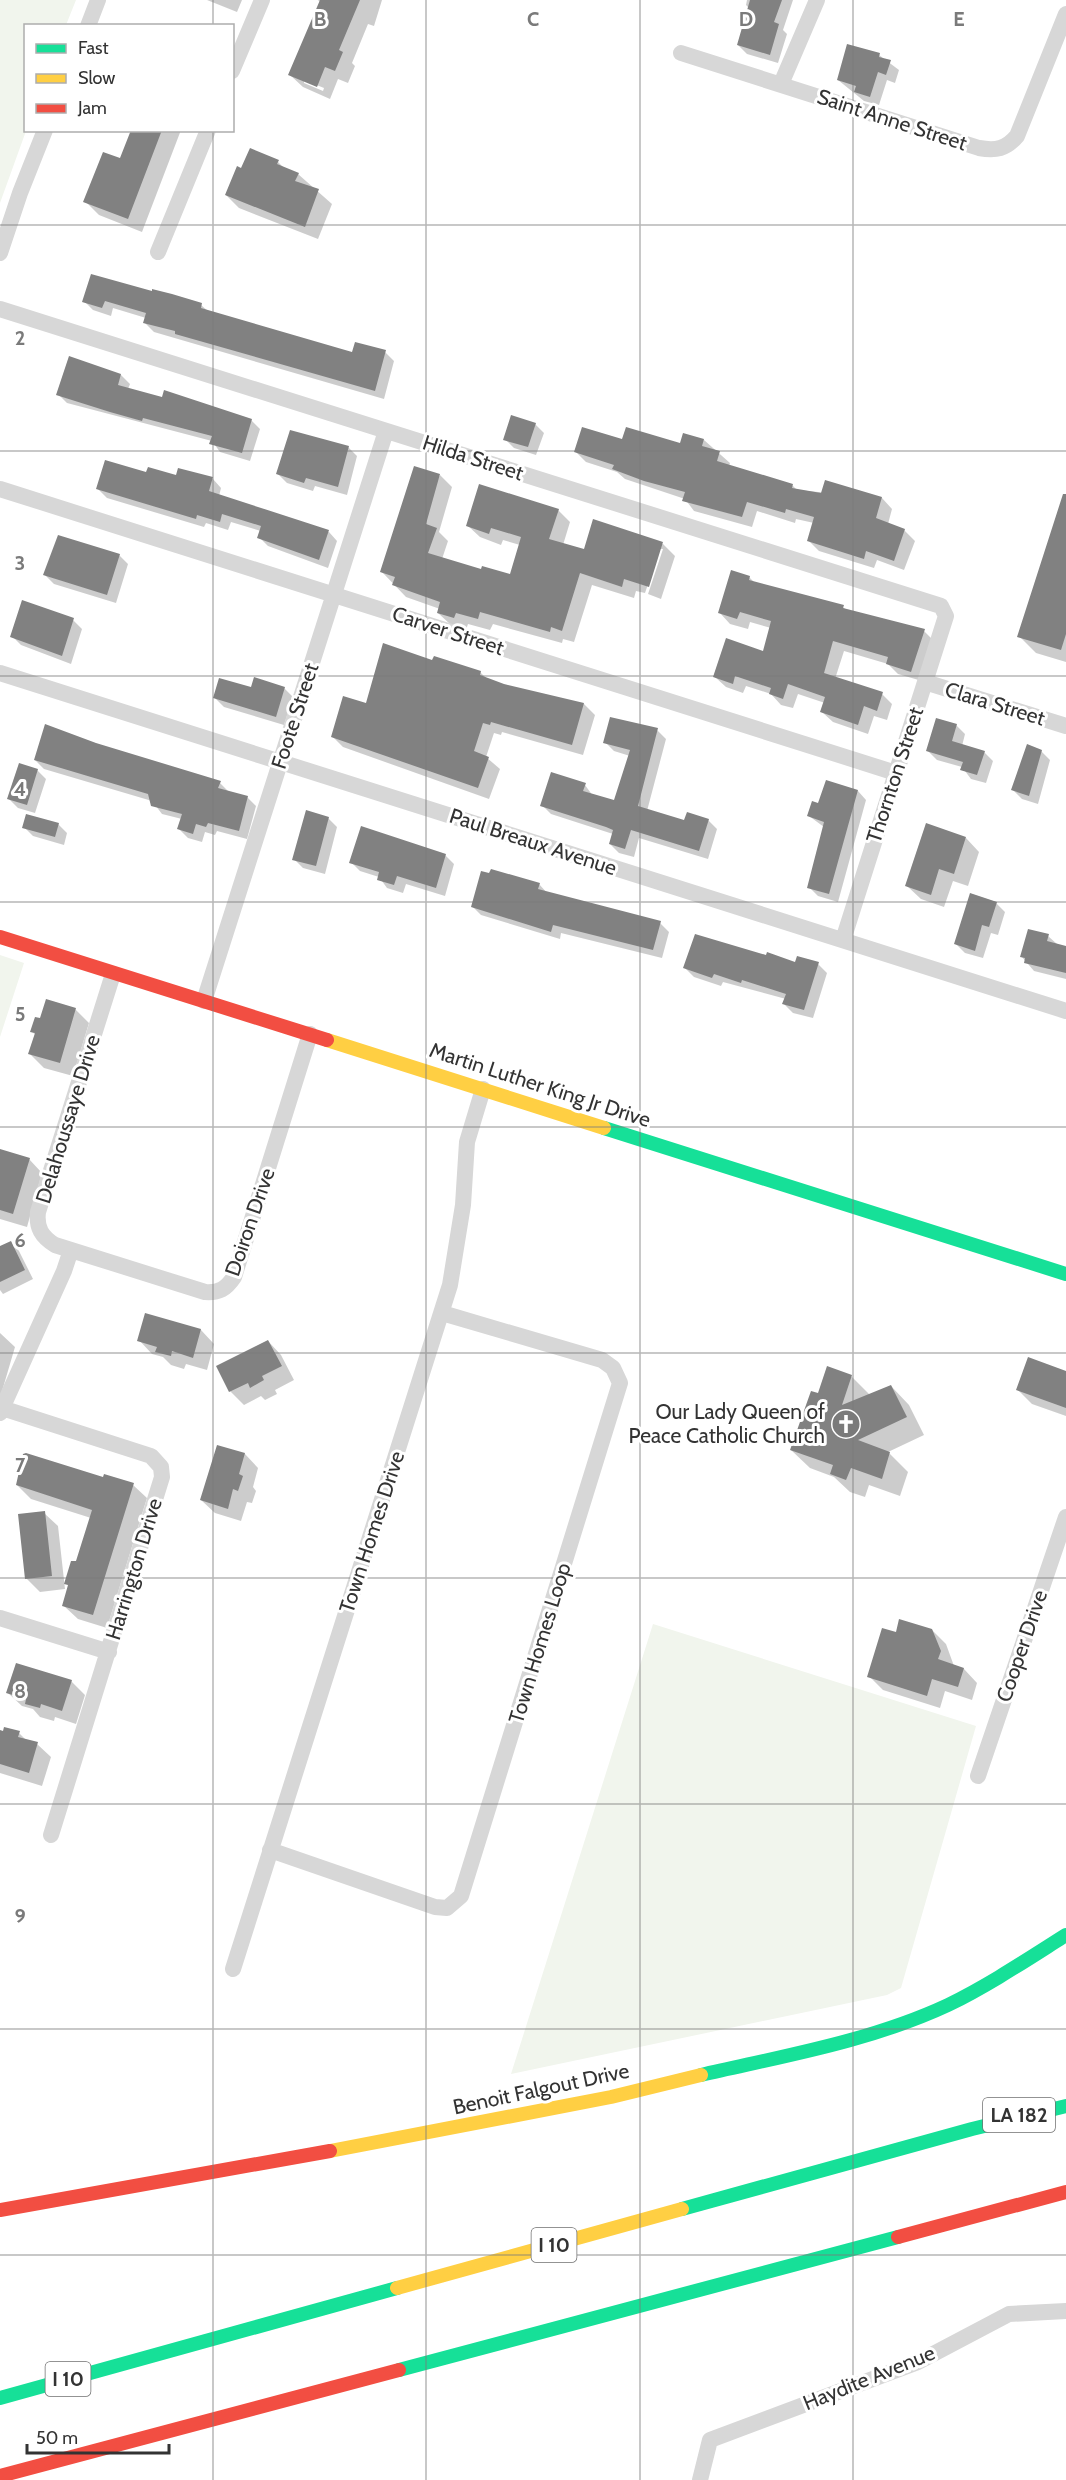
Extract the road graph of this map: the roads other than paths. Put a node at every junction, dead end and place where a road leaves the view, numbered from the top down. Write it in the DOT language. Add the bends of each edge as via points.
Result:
graph roads {
  1 [pos="98,0"];
  2 [pos="262,0"];
  3 [pos="817,0"];
  4 [pos="1066,14"];
  5 [pos="89,24"];
  6 [pos="681,52"];
  7 [pos="234,66"];
  8 [pos="780,84"];
  9 [pos="44,132"];
  10 [pos="207,132"];
  11 [pos="158,252"];
  12 [pos="0,253"];
  13 [pos="0,309"];
  14 [pos="386,431"];
  15 [pos="0,489"];
  16 [pos="334,595"];
  17 [pos="945,610"];
  18 [pos="0,673"];
  19 [pos="925,682"];
  20 [pos="1066,726"];
  21 [pos="280,763"];
  22 [pos="896,773"];
  23 [pos="0,937"];
  24 [pos="843,940"];
  25 [pos="113,974"];
  26 [pos="204,1001"];
  27 [pos="1066,1011"];
  28 [pos="310,1034"];
  29 [pos="483,1089"];
  30 [pos="71,1250"];
  31 [pos="1066,1274"];
  32 [pos="442,1312"];
  33 [pos="1,1410"];
  34 [pos="1066,1517"];
  35 [pos="0,1618"];
  36 [pos="109,1652"];
  37 [pos="978,1776"];
  38 [pos="51,1835"];
  39 [pos="270,1850"];
  40 [pos="1066,1935"];
  41 [pos="233,1969"];
  42 [pos="1066,2100"];
  43 [pos="1066,2106"];
  44 [pos="972,2129"];
  45 [pos="1066,2192"];
  46 [pos="1066,2200"];
  47 [pos="0,2210"];
  48 [pos="976,2216"];
  49 [pos="1066,2311"];
  50 [pos="0,2398"];
  51 [pos="0,2476"];
  52 [pos="700,2480"];
  1 -- 5 [label="street"];
  2 -- 7 [label="street"];
  3 -- 8 [label="street"];
  4 -- 8 [label="street, Saint Anne Street" via="1017,136 1005,148 979,148"];
  6 -- 8 [label="street, Saint Anne Street"];
  9 -- 12 [label="street"];
  10 -- 11 [label="street"];
  13 -- 14 [label="street, Hilda Street"];
  14 -- 16 [label="street, Foote Street"];
  14 -- 17 [label="street, Hilda Street"];
  15 -- 16 [label="street, Carver Street"];
  16 -- 21 [label="street, Foote Street"];
  16 -- 22 [label="street, Carver Street"];
  17 -- 19 [label="street, Thornton Street"];
  18 -- 21 [label="street, Paul Breaux Avenue"];
  19 -- 20 [label="street, Clara Street"];
  19 -- 22 [label="street, Thornton Street"];
  21 -- 24 [label="street, Paul Breaux Avenue"];
  21 -- 26 [label="street, Foote Street"];
  22 -- 24 [label="street, Thornton Street"];
  23 -- 25 [label="main road, Martin Luther King Jr Drive"];
  24 -- 27 [label="street, Paul Breaux Avenue"];
  25 -- 26 [label="main road, Martin Luther King Jr Drive"];
  25 -- 30 [label="street, Delahoussaye Drive" via="38,1212 40,1231 46,1239"];
  26 -- 28 [label="main road, Martin Luther King Jr Drive"];
  28 -- 29 [label="main road, Martin Luther King Jr Drive"];
  28 -- 30 [label="street, Doiron Drive" via="234,1277 224,1289 205,1292"];
  29 -- 31 [label="main road, Martin Luther King Jr Drive"];
  29 -- 32 [label="street, Town Homes Drive" via="467,1142 455,1259"];
  30 -- 33 [label="street"];
  32 -- 39 [label="street, Town Homes Drive"];
  32 -- 39 [label="street, Town Homes Loop" via="602,1360 613,1368 620,1383 465,1884 458,1900 447,1908 435,1907"];
  33 -- 36 [label="street, Harrington Drive" via="151,1456 161,1467 162,1477"];
  34 -- 37 [label="street, Cooper Drive"];
  35 -- 36 [label="street"];
  36 -- 38 [label="street, Harrington Drive"];
  39 -- 41 [label="street, Town Homes Drive"];
  40 -- 47 [label="main road, Benoit Falgout Drive" via="947,2005 879,2030 806,2050 532,2113"];
  42 -- 44 [label="main road, LA 182"];
  43 -- 44 [label="main road, I 10"];
  44 -- 50 [label="main road, I 10"];
  45 -- 48 [label="main road"];
  46 -- 48 [label="main road"];
  48 -- 51 [label="main road"];
  49 -- 52 [label="street, Haydite Avenue" via="1009,2313 918,2362 710,2439"];
}
